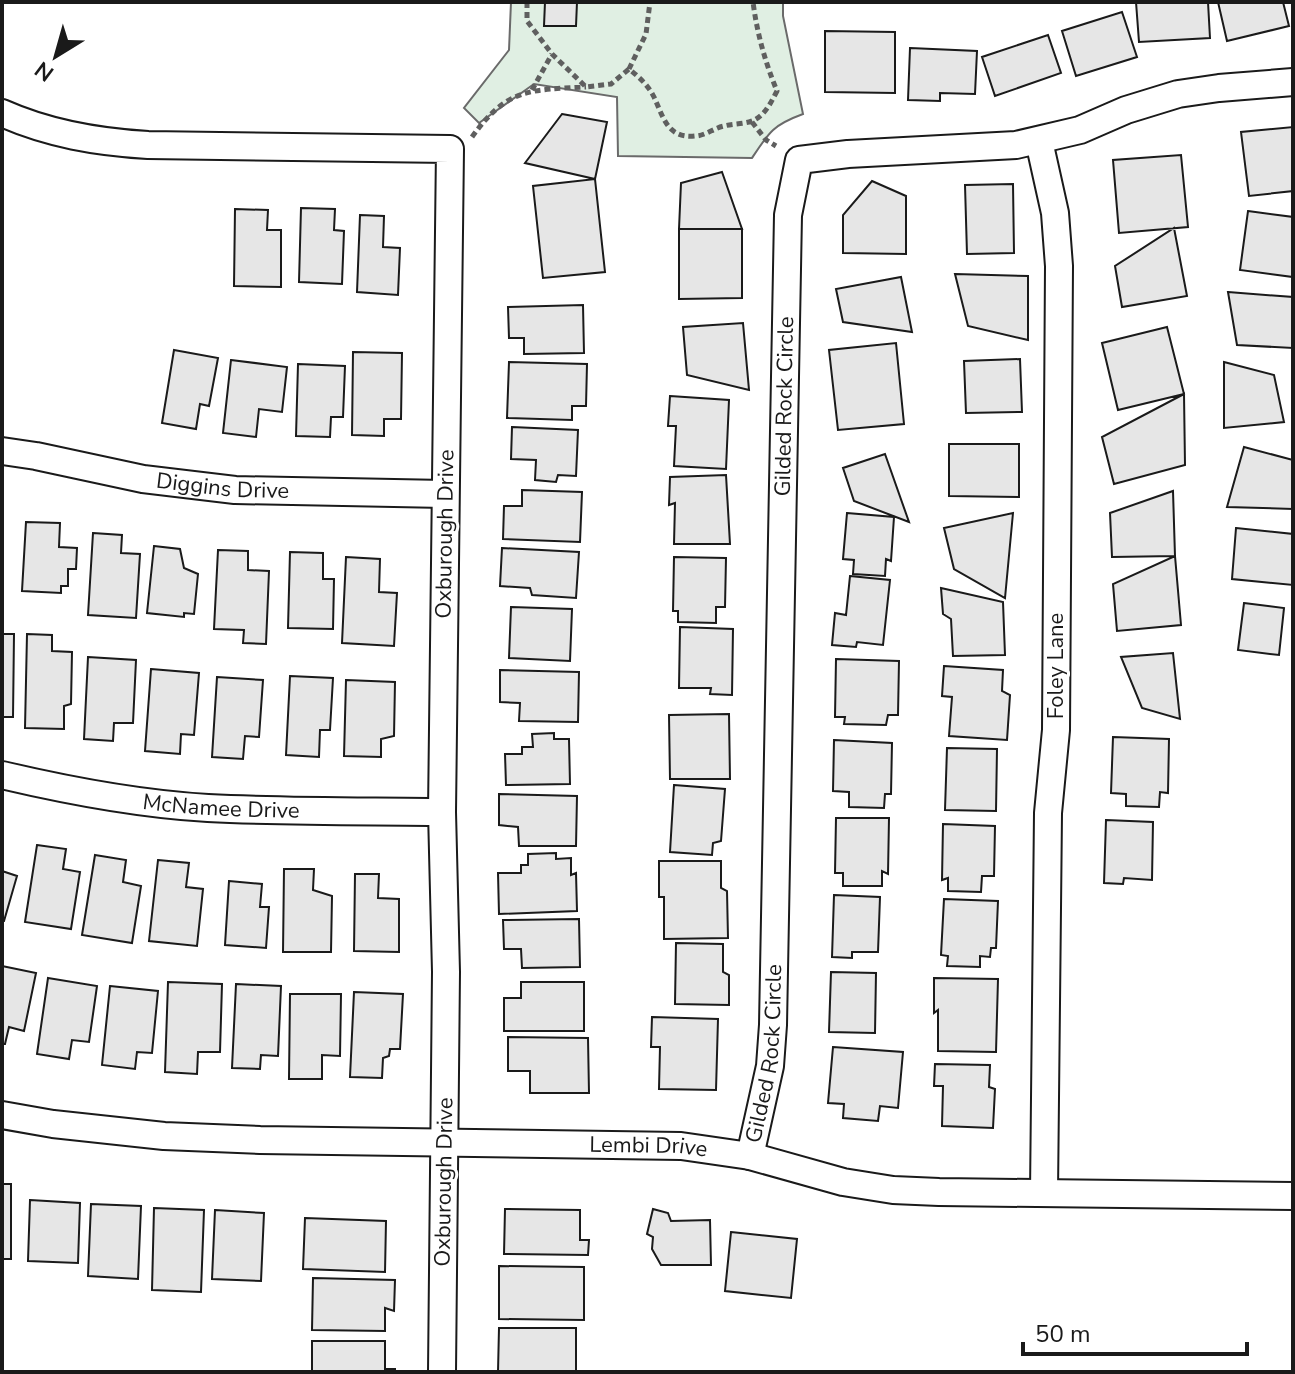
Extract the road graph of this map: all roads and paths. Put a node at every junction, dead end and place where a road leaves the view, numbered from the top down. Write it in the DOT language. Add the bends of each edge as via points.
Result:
graph roads {
  1 [pos="527,2"];
  2 [pos="650,2"];
  3 [pos="753,2"];
  4 [pos="552,54"];
  5 [pos="629,69"];
  6 [pos="1293,82"];
  7 [pos="586,87"];
  8 [pos="532,90"];
  9 [pos="2,113"];
  10 [pos="752,122"];
  11 [pos="1039,141"];
  12 [pos="450,149"];
  13 [pos="799,160"];
  14 [pos="2,451"];
  15 [pos="445,494"];
  16 [pos="2,775"];
  17 [pos="442,812"];
  18 [pos="2,1115"];
  19 [pos="444,1143"];
  20 [pos="750,1156"];
  21 [pos="1044,1193"];
  22 [pos="1293,1196"];
  23 [pos="442,1372"];
  1 -- 4 [label="path" via="527,21"];
  2 -- 5 [label="path" via="646,34"];
  3 -- 10 [label="path" via="765,62 777,91 767,110"];
  4 -- 7 [label="path"];
  4 -- 8 [label="path"];
  5 -- 7 [label="path" via="611,84"];
  5 -- 10 [label="path" via="654,96 667,126 681,135"];
  6 -- 11 [label="street" via="1178,94"];
  7 -- 8 [label="path"];
  8 -- 12 [label="path" via="493,110 471,138"];
  9 -- 12 [label="street" via="65,135 106,142"];
  10 -- 13 [label="path" via="766,140"];
  11 -- 13 [label="street"];
  11 -- 21 [label="street, Foley Lane" via="1055,213 1059,266 1056,730 1048,813"];
  12 -- 15 [label="street, Oxburough Drive"];
  13 -- 20 [label="street, Gilded Rock Circle" via="788,215 773,1025 770,1066"];
  14 -- 15 [label="street, Diggins Drive" via="143,479 235,490"];
  15 -- 17 [label="street, Oxburough Drive"];
  16 -- 17 [label="street, McNamee Drive" via="128,800 208,808"];
  17 -- 19 [label="street, Oxburough Drive"];
  18 -- 19 [label="street, Lembi Drive" via="164,1136"];
  19 -- 20 [label="street, Lembi Drive" via="681,1146"];
  19 -- 23 [label="street, Oxburough Drive"];
  20 -- 21 [label="street, Lembi Drive" via="893,1190"];
  21 -- 22 [label="street, Lembi Drive"];
}
